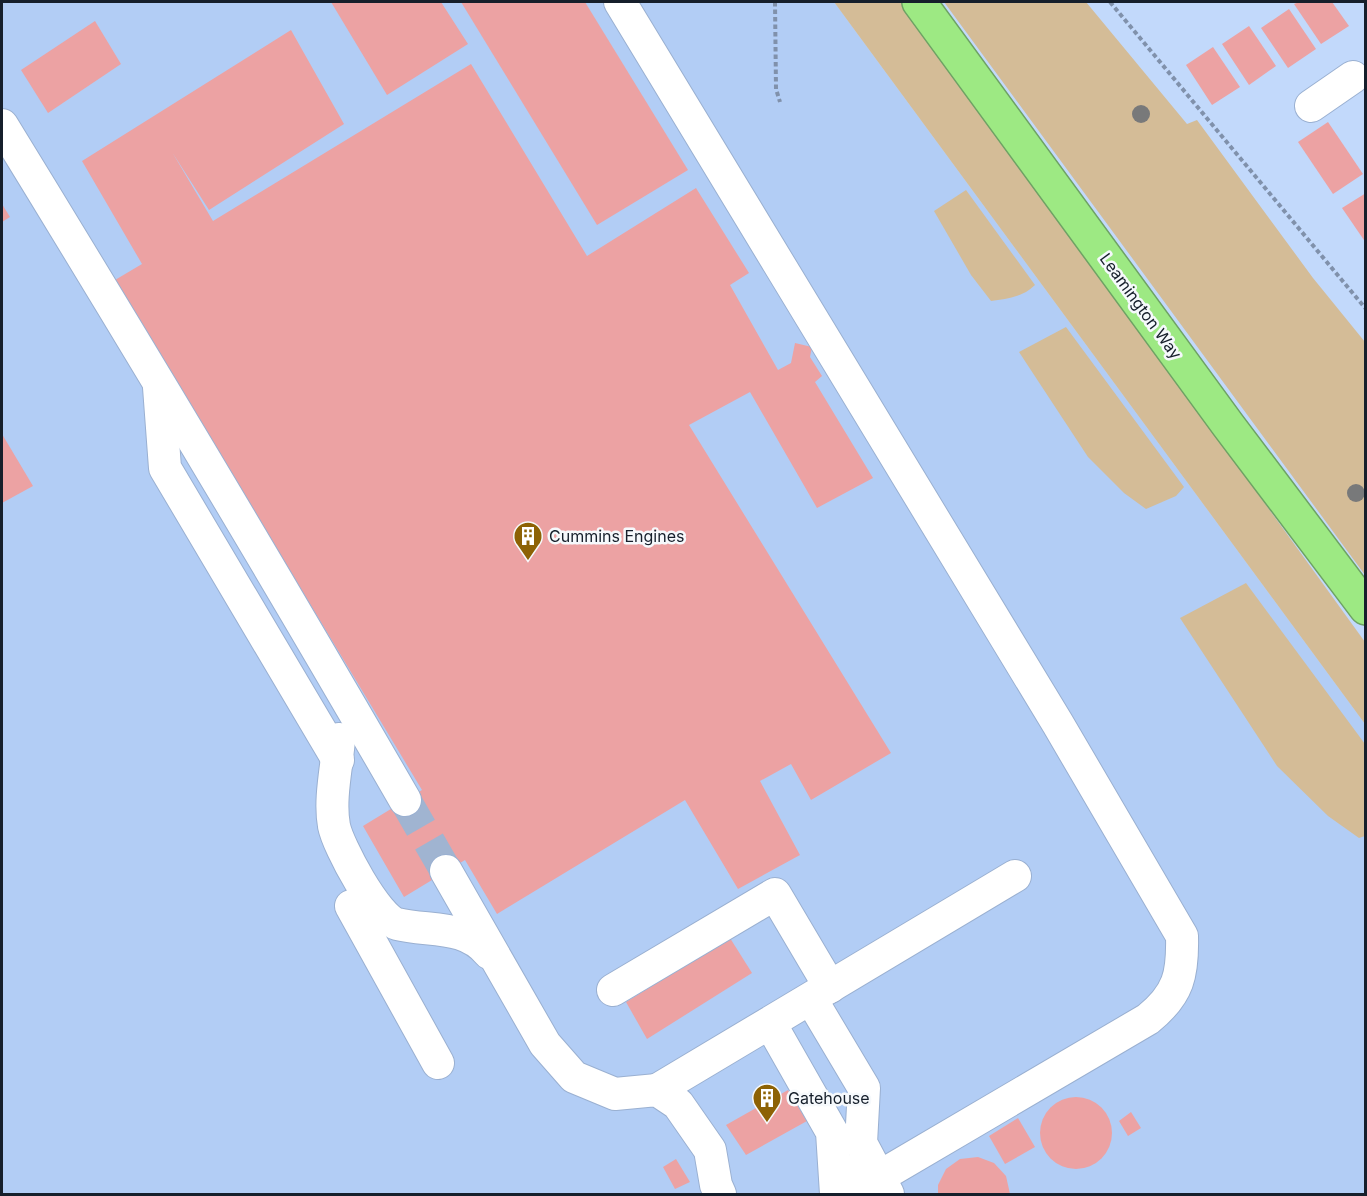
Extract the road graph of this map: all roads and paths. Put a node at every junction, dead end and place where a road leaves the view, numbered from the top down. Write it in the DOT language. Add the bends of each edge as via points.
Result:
graph roads {
  1 [pos="620,2"];
  2 [pos="775,2"];
  3 [pos="919,2"];
  4 [pos="1110,2"];
  5 [pos="1361,81"];
  6 [pos="780,102"];
  7 [pos="1311,106"];
  8 [pos="2,125"];
  9 [pos="1365,309"];
  10 [pos="158,380"];
  11 [pos="1365,608"];
  12 [pos="338,682"];
  13 [pos="338,760"];
  14 [pos="386,767"];
  15 [pos="405,800"];
  16 [pos="446,871"];
  17 [pos="1016,876"];
  18 [pos="351,906"];
  19 [pos="503,970"];
  20 [pos="613,990"];
  21 [pos="820,993"];
  22 [pos="770,1023"];
  23 [pos="438,1063"];
  24 [pos="657,1090"];
  25 [pos="856,1180"];
  26 [pos="720,1194"];
  1 -- 25 [label="street" via="1058,724 1182,936 1182,968 1176,986 1163,1007 1148,1019"];
  2 -- 6 [label="path" via="776,89"];
  3 -- 11 [label="highway, Leamington Way"];
  4 -- 9 [label="path"];
  5 -- 7 [label="street"];
  8 -- 10 [label="street"];
  10 -- 12 [label="street"];
  10 -- 13 [label="street" via="165,468"];
  12 -- 13 [label="street"];
  12 -- 14 [label="street"];
  13 -- 14 [label="street"];
  13 -- 18 [label="street" via="333,824 343,849"];
  14 -- 15 [label="street"];
  16 -- 19 [label="street"];
  17 -- 21 [label="street"];
  18 -- 19 [label="street" via="394,923 469,935"];
  18 -- 23 [label="street"];
  19 -- 24 [label="street" via="545,1044 574,1077 615,1094"];
  20 -- 21 [label="street" via="775,894"];
  21 -- 22 [label="street"];
  21 -- 25 [label="street" via="864,1088"];
  22 -- 24 [label="street"];
  22 -- 25 [label="street"];
  24 -- 26 [label="street" via="678,1104 711,1150"];
}
